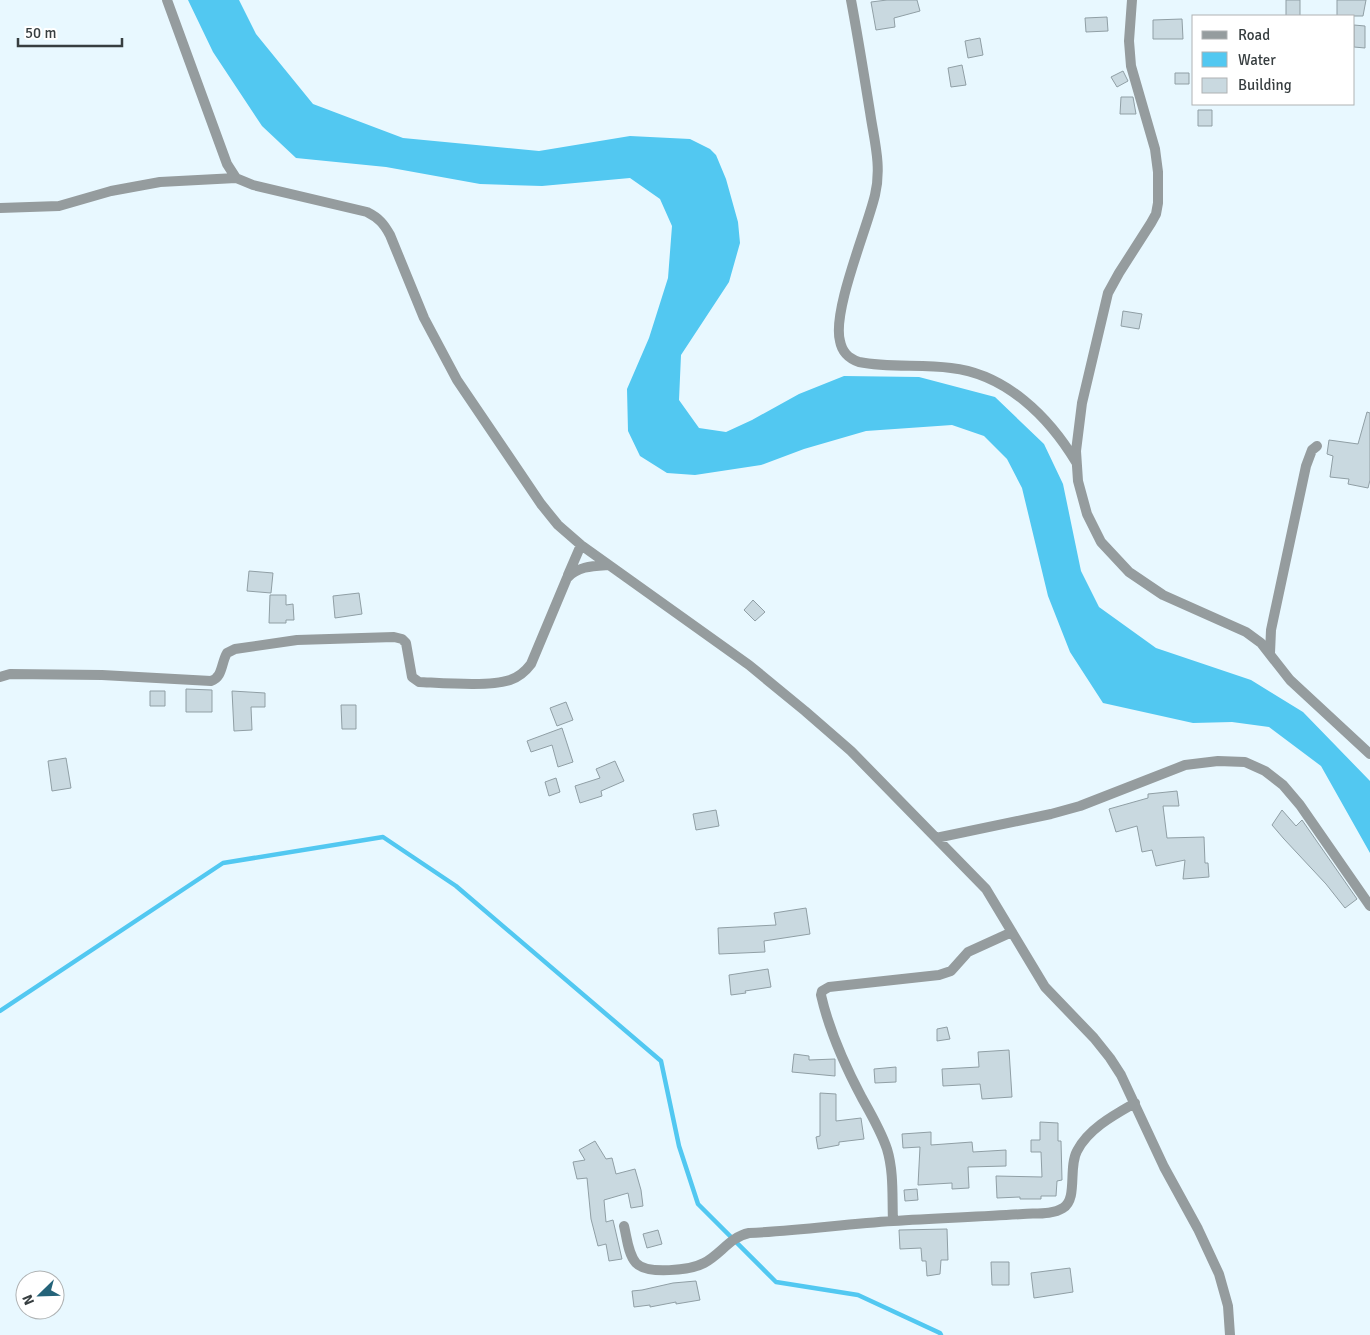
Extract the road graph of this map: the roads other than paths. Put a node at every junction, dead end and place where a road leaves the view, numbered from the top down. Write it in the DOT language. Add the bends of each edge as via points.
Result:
graph roads {
  1 [pos="167,0"];
  2 [pos="851,0"];
  3 [pos="1132,0"];
  4 [pos="236,178"];
  5 [pos="0,208"];
  6 [pos="1317,446"];
  7 [pos="1076,464"];
  8 [pos="581,545"];
  9 [pos="608,565"];
  10 [pos="567,578"];
  11 [pos="1270,653"];
  12 [pos="0,677"];
  13 [pos="1370,754"];
  14 [pos="936,838"];
  15 [pos="1370,906"];
  16 [pos="1012,932"];
  17 [pos="1135,1104"];
  18 [pos="892,1221"];
  19 [pos="624,1226"];
  20 [pos="1230,1335"];
  1 -- 4 [label="street" via="220,148"];
  2 -- 7 [label="street" via="879,175 838,323 843,350 859,362 953,368 985,376 1008,388 1046,420"];
  3 -- 7 [label="street" via="1131,66 1155,149 1158,203 1151,224 1108,294 1082,403"];
  4 -- 5 [label="street" via="160,182 111,190 59,206"];
  4 -- 8 [label="street" via="253,185 368,212 384,224 424,318 457,380 541,504"];
  6 -- 11 [label="street" via="1306,466 1271,630"];
  7 -- 11 [label="street" via="1087,514 1101,542 1129,572 1163,595 1246,632"];
  8 -- 9 [label="street"];
  8 -- 10 [label="street"];
  9 -- 10 [label="street" via="577,569"];
  9 -- 14 [label="street" via="749,665 805,711 850,751"];
  10 -- 12 [label="street" via="532,664 508,681 419,682 412,677 406,642 394,637 297,640 235,649 227,653 221,672 210,681 10,674"];
  11 -- 13 [label="street" via="1290,680"];
  14 -- 15 [label="street" via="1073,808 1185,765 1245,762 1265,771 1283,785"];
  14 -- 16 [label="street" via="986,889"];
  16 -- 17 [label="street" via="1046,987 1110,1058"];
  16 -- 18 [label="street" via="968,952 951,971 939,975 829,987 822,991 828,1022 887,1148"];
  17 -- 18 [label="street" via="1104,1121 1077,1149 1072,1163 1071,1198 1063,1208 990,1217"];
  17 -- 20 [label="street" via="1219,1274 1228,1306"];
  18 -- 19 [label="street" via="749,1233 737,1237 703,1264 659,1270 648,1269 631,1256"];
}
